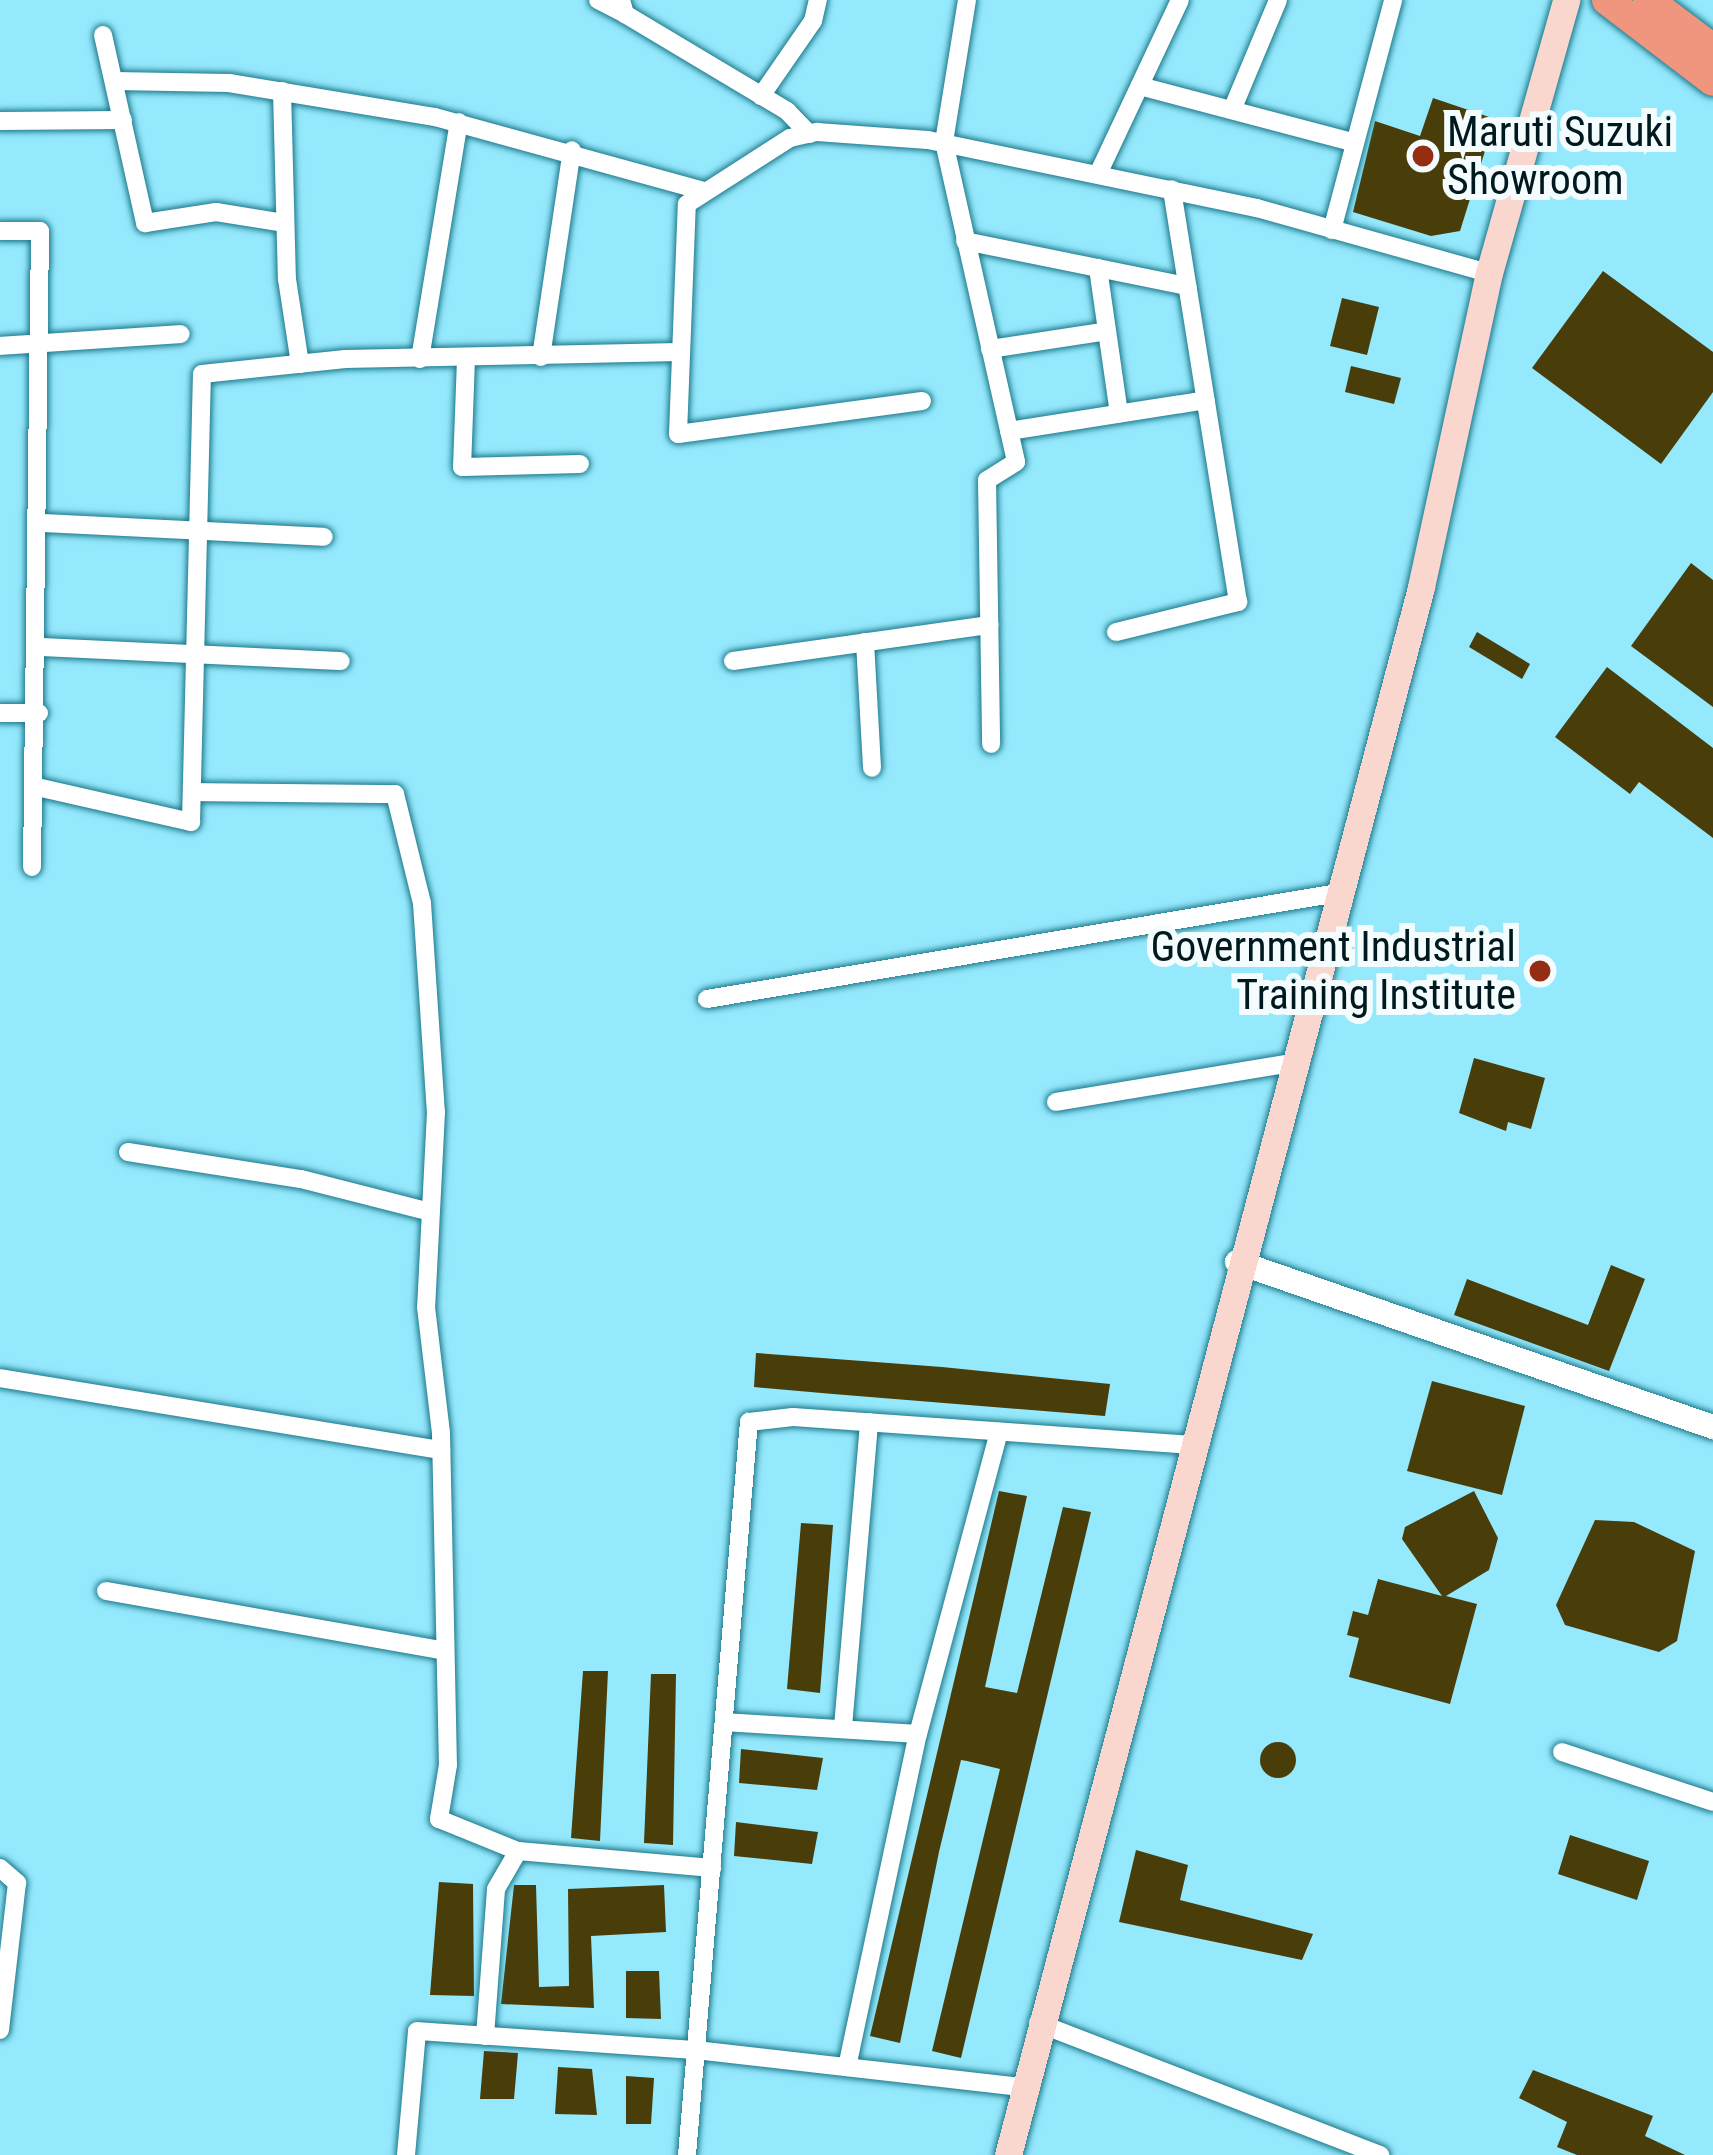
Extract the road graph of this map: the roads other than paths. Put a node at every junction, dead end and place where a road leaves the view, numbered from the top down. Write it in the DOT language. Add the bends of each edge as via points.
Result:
graph roads {
  1 [pos="598,0"];
  2 [pos="818,0"];
  3 [pos="968,0"];
  4 [pos="1180,0"];
  5 [pos="1278,0"];
  6 [pos="1566,0"];
  7 [pos="1606,0"];
  8 [pos="1648,0"];
  9 [pos="1388,3"];
  10 [pos="623,7"];
  11 [pos="103,35"];
  12 [pos="1713,49"];
  13 [pos="114,81"];
  14 [pos="1713,81"];
  15 [pos="1139,86"];
  16 [pos="282,91"];
  17 [pos="761,96"];
  18 [pos="1232,110"];
  19 [pos="123,120"];
  20 [pos="0,121"];
  21 [pos="459,122"];
  22 [pos="809,134"];
  23 [pos="944,142"];
  24 [pos="1352,142"];
  25 [pos="572,150"];
  26 [pos="1099,172"];
  27 [pos="1172,189"];
  28 [pos="704,191"];
  29 [pos="285,223"];
  30 [pos="1332,230"];
  31 [pos="0,231"];
  32 [pos="965,241"];
  33 [pos="1098,268"];
  34 [pos="1489,273"];
  35 [pos="1187,286"];
  36 [pos="1107,331"];
  37 [pos="181,334"];
  38 [pos="0,346"];
  39 [pos="45,347"];
  40 [pos="990,349"];
  41 [pos="679,352"];
  42 [pos="541,357"];
  43 [pos="420,359"];
  44 [pos="466,359"];
  45 [pos="300,364"];
  46 [pos="1206,400"];
  47 [pos="922,401"];
  48 [pos="1119,413"];
  49 [pos="1009,431"];
  50 [pos="580,464"];
  51 [pos="42,523"];
  52 [pos="196,531"];
  53 [pos="324,537"];
  54 [pos="989,625"];
  55 [pos="1116,632"];
  56 [pos="866,642"];
  57 [pos="40,647"];
  58 [pos="192,655"];
  59 [pos="341,661"];
  60 [pos="733,661"];
  61 [pos="0,713"];
  62 [pos="39,713"];
  63 [pos="991,744"];
  64 [pos="872,768"];
  65 [pos="37,787"];
  66 [pos="194,793"];
  67 [pos="32,867"];
  68 [pos="1337,893"];
  69 [pos="707,999"];
  70 [pos="1292,1063"];
  71 [pos="1056,1102"];
  72 [pos="128,1152"];
  73 [pos="430,1212"];
  74 [pos="1237,1262"];
  75 [pos="0,1378"];
  76 [pos="869,1422"];
  77 [pos="1713,1427"];
  78 [pos="999,1432"];
  79 [pos="1189,1445"];
  80 [pos="441,1450"];
  81 [pos="106,1591"];
  82 [pos="445,1651"];
  83 [pos="724,1722"];
  84 [pos="843,1727"];
  85 [pos="918,1734"];
  86 [pos="1562,1752"];
  87 [pos="1713,1802"];
  88 [pos="518,1851"];
  89 [pos="0,1868"];
  90 [pos="712,1868"];
  91 [pos="1038,2023"];
  92 [pos="0,2030"];
  93 [pos="485,2036"];
  94 [pos="696,2050"];
  95 [pos="847,2067"];
  96 [pos="1023,2087"];
  97 [pos="406,2155"];
  98 [pos="686,2155"];
  99 [pos="1008,2155"];
  100 [pos="1380,2155"];
  1 -- 10 [label="street"];
  2 -- 17 [label="street" via="813,21"];
  3 -- 23 [label="street"];
  4 -- 15 [label="street"];
  5 -- 18 [label="street"];
  6 -- 34 [label="main road"];
  7 -- 14 [label="highway"];
  8 -- 12 [label="highway"];
  9 -- 24 [label="street"];
  10 -- 17 [label="street"];
  11 -- 13 [label="street"];
  13 -- 16 [label="street"];
  13 -- 19 [label="street"];
  15 -- 18 [label="street"];
  15 -- 26 [label="street"];
  16 -- 21 [label="street"];
  16 -- 29 [label="street"];
  17 -- 22 [label="street"];
  18 -- 24 [label="street"];
  19 -- 20 [label="street"];
  19 -- 29 [label="street" via="145,223 215,212"];
  21 -- 25 [label="street"];
  21 -- 43 [label="street"];
  22 -- 23 [label="street"];
  22 -- 28 [label="street"];
  23 -- 26 [label="street"];
  23 -- 32 [label="street"];
  24 -- 30 [label="street"];
  25 -- 28 [label="street"];
  25 -- 42 [label="street"];
  26 -- 27 [label="street"];
  27 -- 30 [label="street"];
  27 -- 35 [label="street"];
  28 -- 41 [label="street" via="687,204 680,228"];
  29 -- 45 [label="street"];
  30 -- 34 [label="street"];
  31 -- 39 [label="street" via="40,231"];
  32 -- 33 [label="street"];
  32 -- 40 [label="street"];
  33 -- 35 [label="street"];
  33 -- 36 [label="street"];
  34 -- 68 [label="main road" via="1421,586"];
  35 -- 46 [label="street"];
  36 -- 40 [label="street"];
  36 -- 48 [label="street"];
  37 -- 39 [label="street"];
  38 -- 39 [label="street"];
  39 -- 51 [label="street"];
  40 -- 49 [label="street"];
  41 -- 42 [label="street"];
  41 -- 47 [label="street" via="678,434"];
  42 -- 44 [label="street"];
  43 -- 44 [label="street"];
  43 -- 45 [label="street"];
  44 -- 50 [label="street" via="462,467"];
  45 -- 52 [label="street" via="202,374"];
  46 -- 48 [label="street"];
  46 -- 55 [label="street" via="1238,602"];
  48 -- 49 [label="street"];
  49 -- 54 [label="street" via="1016,463 987,479"];
  51 -- 52 [label="street"];
  51 -- 57 [label="street"];
  52 -- 53 [label="street"];
  52 -- 58 [label="street"];
  54 -- 56 [label="street"];
  54 -- 63 [label="street"];
  56 -- 60 [label="street"];
  56 -- 64 [label="street"];
  57 -- 58 [label="street"];
  57 -- 62 [label="street"];
  58 -- 59 [label="street"];
  58 -- 66 [label="street"];
  61 -- 62 [label="street"];
  62 -- 65 [label="street"];
  65 -- 66 [label="street" via="191,822"];
  65 -- 67 [label="street"];
  66 -- 73 [label="street" via="394,794 422,903 436,1112"];
  68 -- 69 [label="street"];
  68 -- 70 [label="main road"];
  70 -- 71 [label="street"];
  70 -- 74 [label="main road"];
  72 -- 73 [label="street" via="301,1179"];
  73 -- 80 [label="street" via="426,1306"];
  74 -- 77 [label="street"];
  74 -- 79 [label="main road"];
  75 -- 80 [label="street"];
  76 -- 78 [label="street"];
  76 -- 83 [label="street" via="749,1421"];
  76 -- 84 [label="street"];
  78 -- 79 [label="street"];
  78 -- 85 [label="street"];
  79 -- 91 [label="main road"];
  80 -- 82 [label="street"];
  81 -- 82 [label="street"];
  82 -- 88 [label="street" via="448,1766 439,1819"];
  83 -- 84 [label="street"];
  83 -- 90 [label="street"];
  84 -- 85 [label="street"];
  85 -- 95 [label="street"];
  86 -- 87 [label="street"];
  88 -- 90 [label="street"];
  88 -- 93 [label="street" via="496,1889"];
  89 -- 92 [label="street" via="17,1883"];
  90 -- 94 [label="street"];
  91 -- 96 [label="main road"];
  91 -- 100 [label="street"];
  93 -- 94 [label="street"];
  93 -- 97 [label="street" via="417,2031"];
  94 -- 95 [label="street"];
  94 -- 98 [label="street"];
  95 -- 96 [label="street"];
  96 -- 99 [label="main road"];
}
